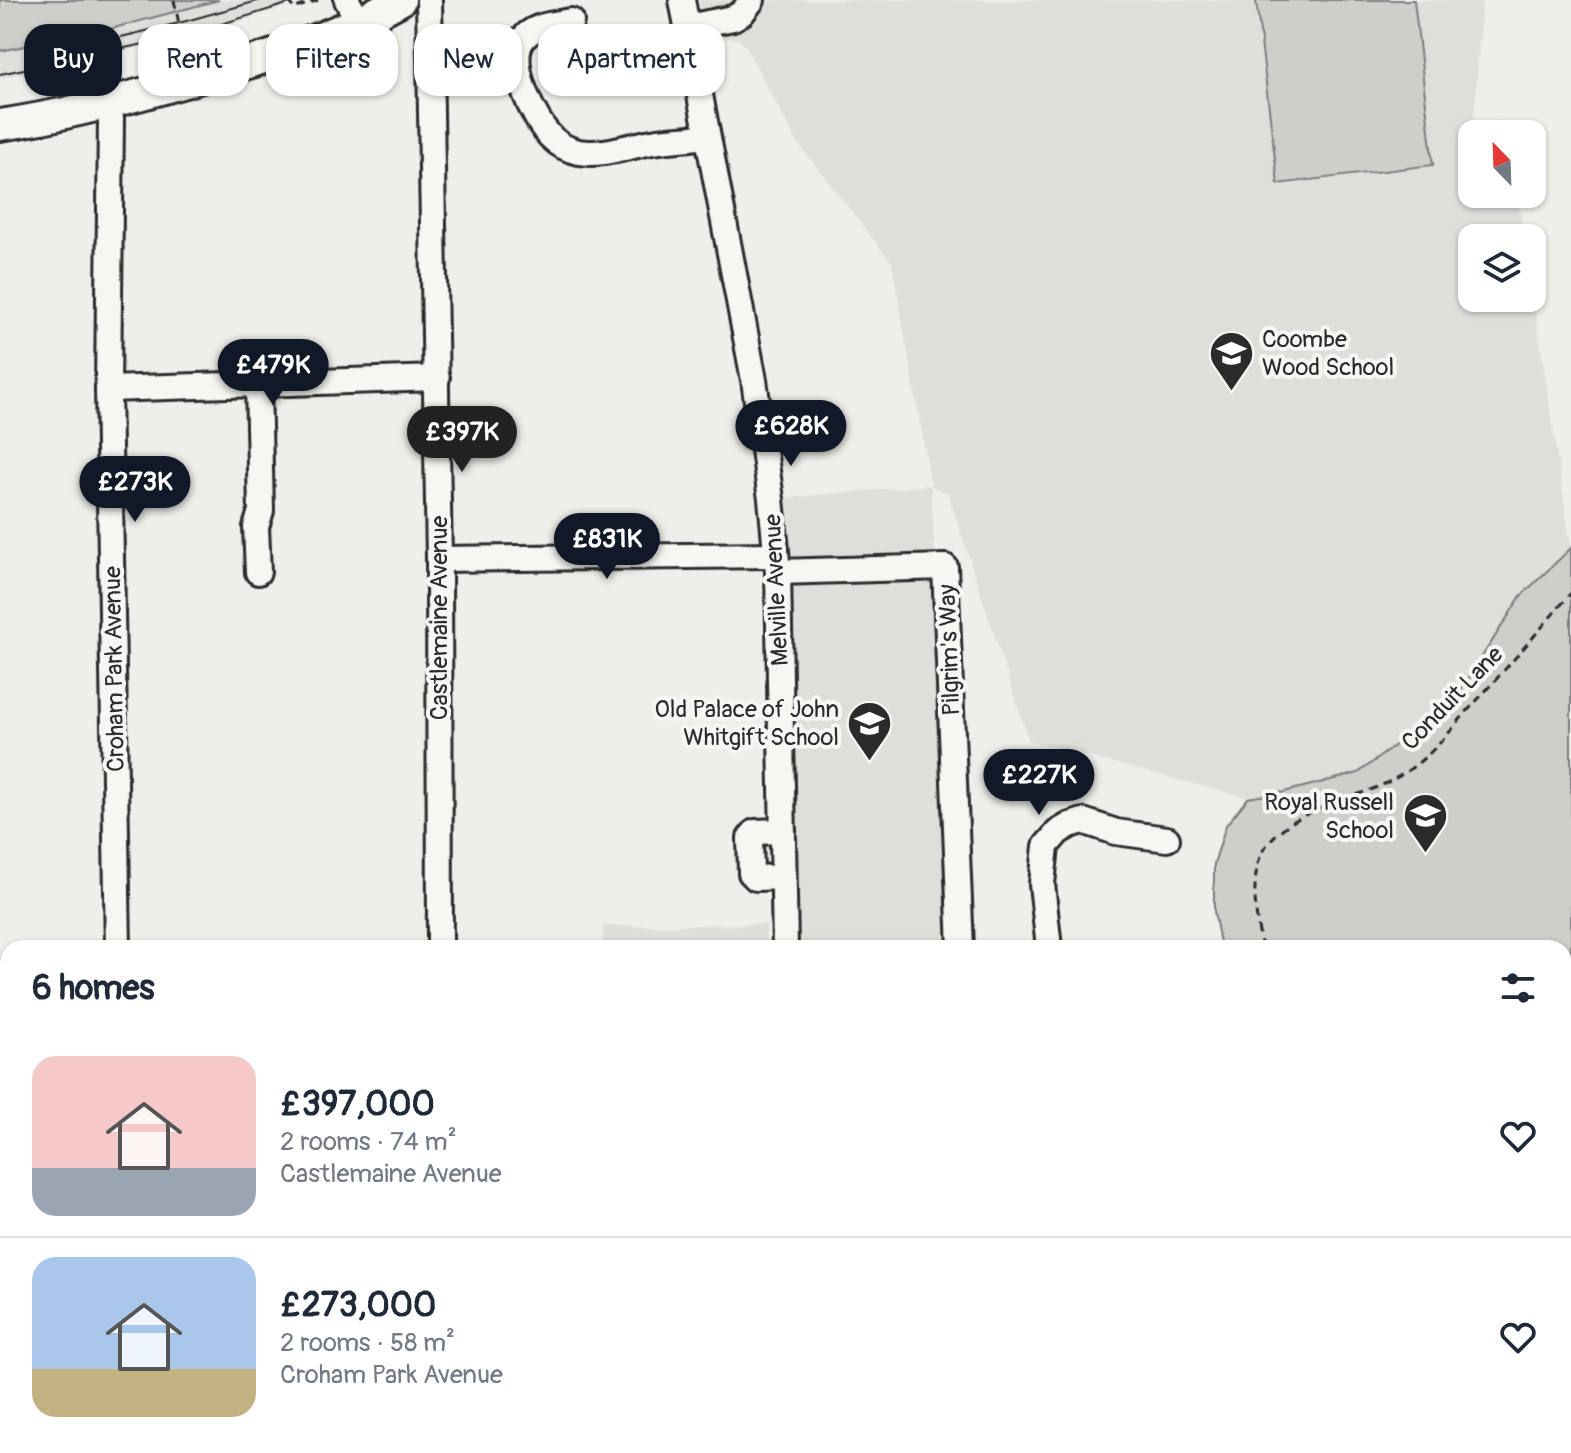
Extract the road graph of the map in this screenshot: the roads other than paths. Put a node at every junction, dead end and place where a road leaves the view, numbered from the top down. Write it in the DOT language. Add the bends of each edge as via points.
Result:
graph roads {
  1 [pos="400,0"];
  2 [pos="429,0"];
  3 [pos="682,0"];
  4 [pos="752,0"];
  5 [pos="353,12"];
  6 [pos="571,21"];
  7 [pos="687,24"];
  8 [pos="703,24"];
  9 [pos="700,96"];
  10 [pos="109,103"];
  11 [pos="0,125"];
  12 [pos="707,136"];
  13 [pos="437,378"];
  14 [pos="258,384"];
  15 [pos="108,389"];
  16 [pos="439,559"];
  17 [pos="776,564"];
  18 [pos="258,572"];
  19 [pos="1167,839"];
  20 [pos="118,940"];
  21 [pos="440,940"];
  22 [pos="785,940"];
  23 [pos="961,940"];
  24 [pos="1048,940"];
  1 -- 5 [label="main road"];
  2 -- 13 [label="street, Castlemaine Avenue"];
  3 -- 7 [label="street, Melville Avenue"];
  4 -- 8 [label="street" via="733,18"];
  5 -- 10 [label="main road" via="293,50"];
  6 -- 12 [label="street" via="530,32 518,54 520,99 552,139 580,152 603,152"];
  9 -- 12 [label="street, Melville Avenue"];
  10 -- 11 [label="main road"];
  10 -- 15 [label="street, Croham Park Avenue"];
  12 -- 17 [label="street, Melville Avenue" via="754,380"];
  13 -- 14 [label="street"];
  13 -- 16 [label="street, Castlemaine Avenue"];
  14 -- 15 [label="street"];
  14 -- 18 [label="street"];
  15 -- 20 [label="street, Croham Park Avenue"];
  16 -- 17 [label="street"];
  16 -- 21 [label="street, Castlemaine Avenue"];
  17 -- 22 [label="street, Melville Avenue"];
  17 -- 23 [label="street, Pilgrim's Way" via="945,567"];
  19 -- 24 [label="street" via="1083,821 1058,832 1046,846 1042,884"];
}
